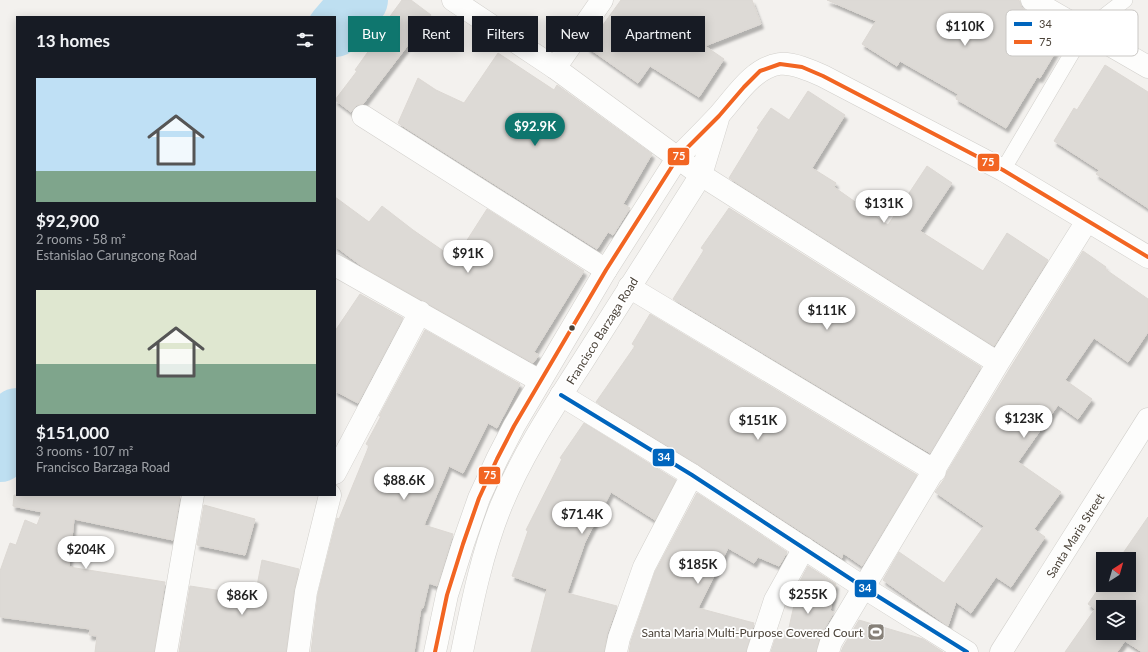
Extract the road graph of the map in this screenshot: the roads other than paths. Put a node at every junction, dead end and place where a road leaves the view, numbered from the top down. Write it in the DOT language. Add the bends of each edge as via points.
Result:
graph roads {
  1 [pos="602,0"];
  2 [pos="1032,0"];
  3 [pos="1125,0"];
  4 [pos="457,3"];
  5 [pos="1049,10"];
  6 [pos="1112,10"];
  7 [pos="1070,56"];
  8 [pos="1129,56"];
  9 [pos="1148,67"];
  10 [pos="556,68"];
  11 [pos="363,116"];
  12 [pos="719,116"];
  13 [pos="678,157"];
  14 [pos="1003,170"];
  15 [pos="701,175"];
  16 [pos="1087,221"];
  17 [pos="1148,257"];
  18 [pos="336,266"];
  19 [pos="606,270"];
  20 [pos="629,287"];
  21 [pos="420,312"];
  22 [pos="998,363"];
  23 [pos="540,381"];
  24 [pos="561,395"];
  25 [pos="1148,419"];
  26 [pos="336,471"];
  27 [pos="935,471"];
  28 [pos="692,475"];
  29 [pos="193,496"];
  30 [pos="330,496"];
  31 [pos="804,548"];
  32 [pos="863,587"];
  33 [pos="166,652"];
  34 [pos="298,652"];
  35 [pos="435,652"];
  36 [pos="462,652"];
  37 [pos="616,652"];
  38 [pos="758,652"];
  39 [pos="828,652"];
  40 [pos="967,652"];
  41 [pos="1002,652"];
  1 -- 10 [label="street"];
  2 -- 5 [label="street"];
  3 -- 6 [label="lane"];
  4 -- 10 [label="street"];
  7 -- 14 [label="lane"];
  8 -- 9 [label="street"];
  10 -- 13 [label="street"];
  11 -- 19 [label="street"];
  12 -- 13 [label="street"];
  12 -- 14 [label="street" via="760,71 780,64 802,67"];
  12 -- 15 [label="street"];
  13 -- 15 [label="street"];
  13 -- 19 [label="street"];
  14 -- 16 [label="street"];
  15 -- 20 [label="street, Francisco Barzaga Road"];
  15 -- 22 [label="street"];
  16 -- 17 [label="street"];
  16 -- 22 [label="street"];
  18 -- 21 [label="street"];
  19 -- 23 [label="street"];
  20 -- 24 [label="street, Francisco Barzaga Road"];
  20 -- 27 [label="street"];
  21 -- 23 [label="street"];
  21 -- 26 [label="street"];
  22 -- 27 [label="street"];
  23 -- 35 [label="street" via="503,446 479,498 447,595"];
  24 -- 28 [label="street"];
  24 -- 36 [label="street, Francisco Barzaga Road" via="517,471 501,506 486,549"];
  25 -- 41 [label="street, Santa Maria Street"];
  27 -- 32 [label="street"];
  28 -- 31 [label="street"];
  28 -- 37 [label="street" via="644,567"];
  29 -- 33 [label="street"];
  30 -- 34 [label="street" via="306,592"];
  31 -- 32 [label="street"];
  31 -- 38 [label="street" via="775,600"];
  32 -- 39 [label="street" via="831,642"];
  32 -- 40 [label="street"];
}
